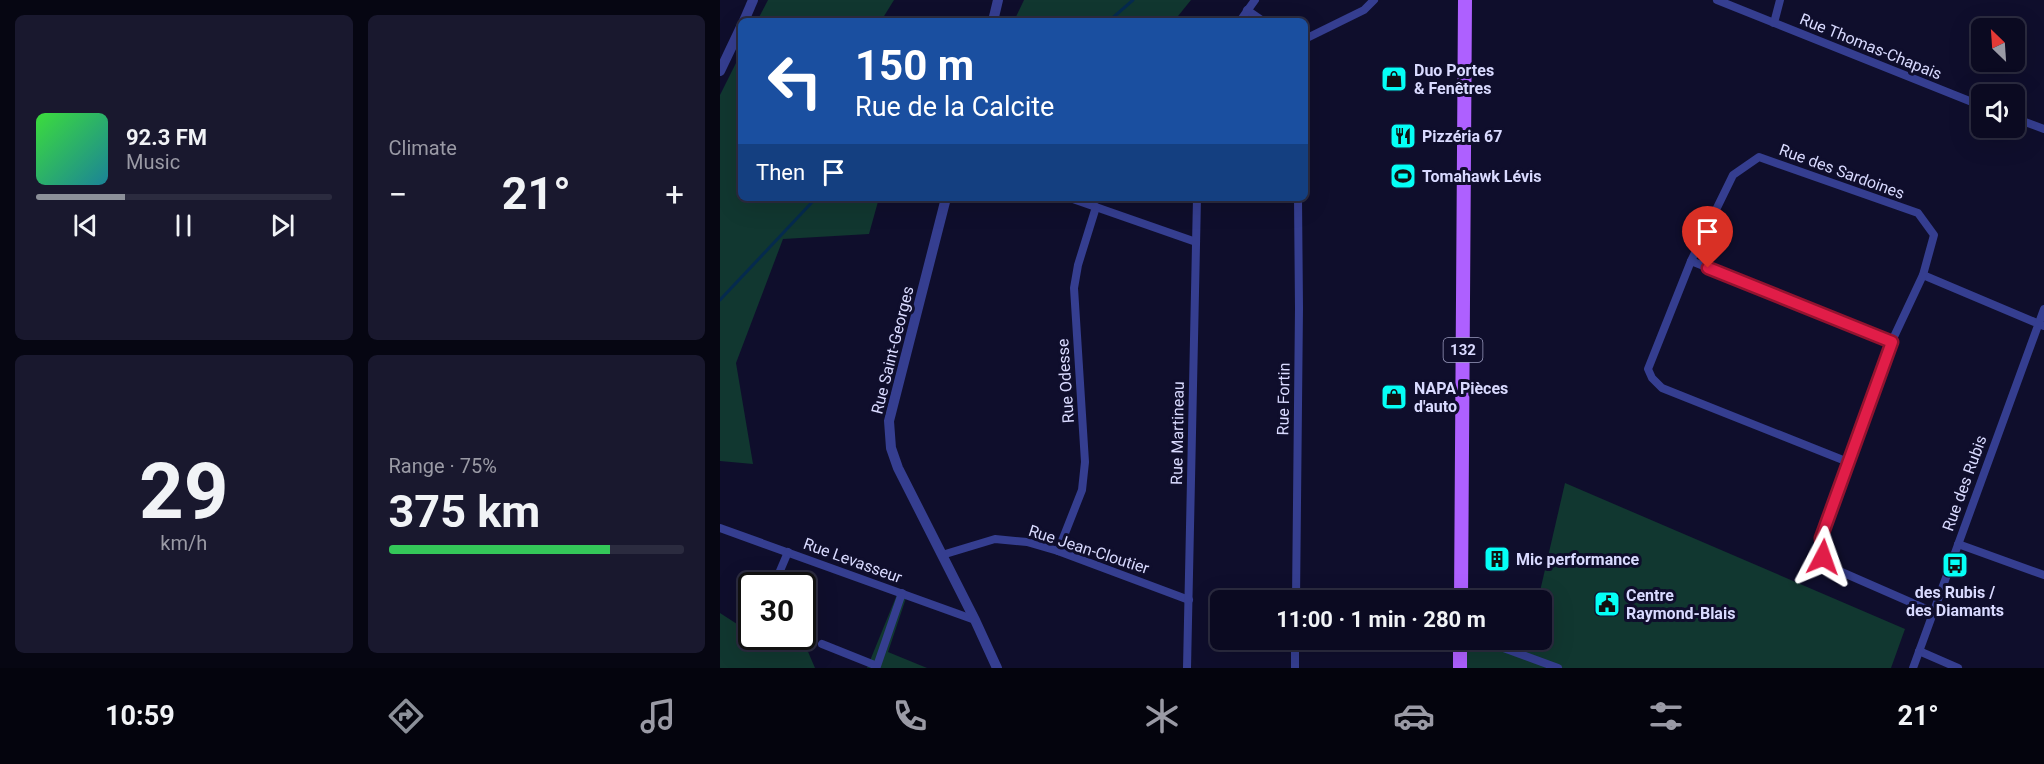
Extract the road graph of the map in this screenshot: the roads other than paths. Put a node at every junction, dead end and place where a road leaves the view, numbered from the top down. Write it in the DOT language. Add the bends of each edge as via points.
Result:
graph roads {
  1 [pos="753,0"];
  2 [pos="998,0"];
  3 [pos="1255,0"];
  4 [pos="1374,0"];
  5 [pos="1466,0"];
  6 [pos="1717,0"];
  7 [pos="1780,0"];
  8 [pos="1247,10"];
  9 [pos="745,18"];
  10 [pos="994,18"];
  11 [pos="1242,18"];
  12 [pos="1259,18"];
  13 [pos="1774,23"];
  14 [pos="738,33"];
  15 [pos="1308,38"];
  16 [pos="720,71"];
  17 [pos="1971,102"];
  18 [pos="2025,122"];
  19 [pos="2044,129"];
  20 [pos="945,201"];
  21 [pos="1079,201"];
  22 [pos="1197,201"];
  23 [pos="1298,201"];
  24 [pos="1096,207"];
  25 [pos="1196,242"];
  26 [pos="1691,261"];
  27 [pos="1923,275"];
  28 [pos="2044,309"];
  29 [pos="2041,325"];
  30 [pos="1892,342"];
  31 [pos="1848,462"];
  32 [pos="720,528"];
  33 [pos="1958,544"];
  34 [pos="1058,551"];
  35 [pos="788,552"];
  36 [pos="942,555"];
  37 [pos="780,572"];
  38 [pos="2044,575"];
  39 [pos="1296,590"];
  40 [pos="1461,590"];
  41 [pos="902,593"];
  42 [pos="1189,600"];
  43 [pos="1933,612"];
  44 [pos="975,620"];
  45 [pos="822,644"];
  46 [pos="1295,650"];
  47 [pos="1460,650"];
  48 [pos="1509,650"];
  49 [pos="1919,651"];
  50 [pos="998,668"];
  51 [pos="1187,668"];
  52 [pos="1295,668"];
  53 [pos="1460,668"];
  54 [pos="1558,668"];
  55 [pos="1913,668"];
  56 [pos="1958,668"];
  1 -- 9 [label="street"];
  2 -- 10 [label="street"];
  3 -- 8 [label="street"];
  4 -- 15 [label="street" via="1364,10"];
  5 -- 40 [label="main road, 132"];
  6 -- 13 [label="street, Rue Thomas-Chapais"];
  7 -- 13 [label="street"];
  8 -- 11 [label="street"];
  8 -- 12 [label="street"];
  13 -- 17 [label="street, Rue Thomas-Chapais"];
  14 -- 16 [label="street"];
  18 -- 19 [label="street"];
  20 -- 36 [label="street, Rue Saint-Georges" via="889,421 891,448 898,468"];
  21 -- 24 [label="street"];
  22 -- 25 [label="street, Rue Martineau"];
  23 -- 39 [label="street, Rue Fortin"];
  24 -- 25 [label="street"];
  24 -- 34 [label="street, Rue Odesse" via="1074,288 1084,462 1082,490"];
  25 -- 42 [label="street, Rue Martineau"];
  26 -- 27 [label="street, Rue des Sardoines" via="1734,175 1759,157 1918,213 1934,235"];
  26 -- 30 [label="street"];
  26 -- 31 [label="street, Rue des Sardoines" via="1648,369 1652,378 1662,388"];
  27 -- 29 [label="street"];
  27 -- 30 [label="street"];
  28 -- 29 [label="street, Rue des Rubis"];
  29 -- 33 [label="street, Rue des Rubis"];
  30 -- 31 [label="street"];
  31 -- 43 [label="street" via="1821,538 1823,557 1837,570"];
  32 -- 35 [label="street, Rue Levasseur"];
  33 -- 38 [label="street"];
  33 -- 43 [label="street, Rue des Rubis"];
  34 -- 36 [label="street, Rue Jean-Cloutier" via="1027,542 995,539"];
  34 -- 42 [label="street, Rue Jean-Cloutier"];
  35 -- 37 [label="street"];
  35 -- 41 [label="street, Rue Levasseur"];
  36 -- 44 [label="street, Rue Saint-Georges"];
  41 -- 44 [label="street, Rue Levasseur"];
  41 -- 45 [label="street" via="877,666"];
  42 -- 51 [label="street, Rue Martineau"];
  43 -- 49 [label="street, Rue des Rubis"];
  44 -- 50 [label="street, Rue Saint-Georges"];
  46 -- 52 [label="street"];
  47 -- 53 [label="main road"];
  48 -- 54 [label="street"];
  49 -- 55 [label="street, Rue des Rubis"];
  49 -- 56 [label="street"];
}
